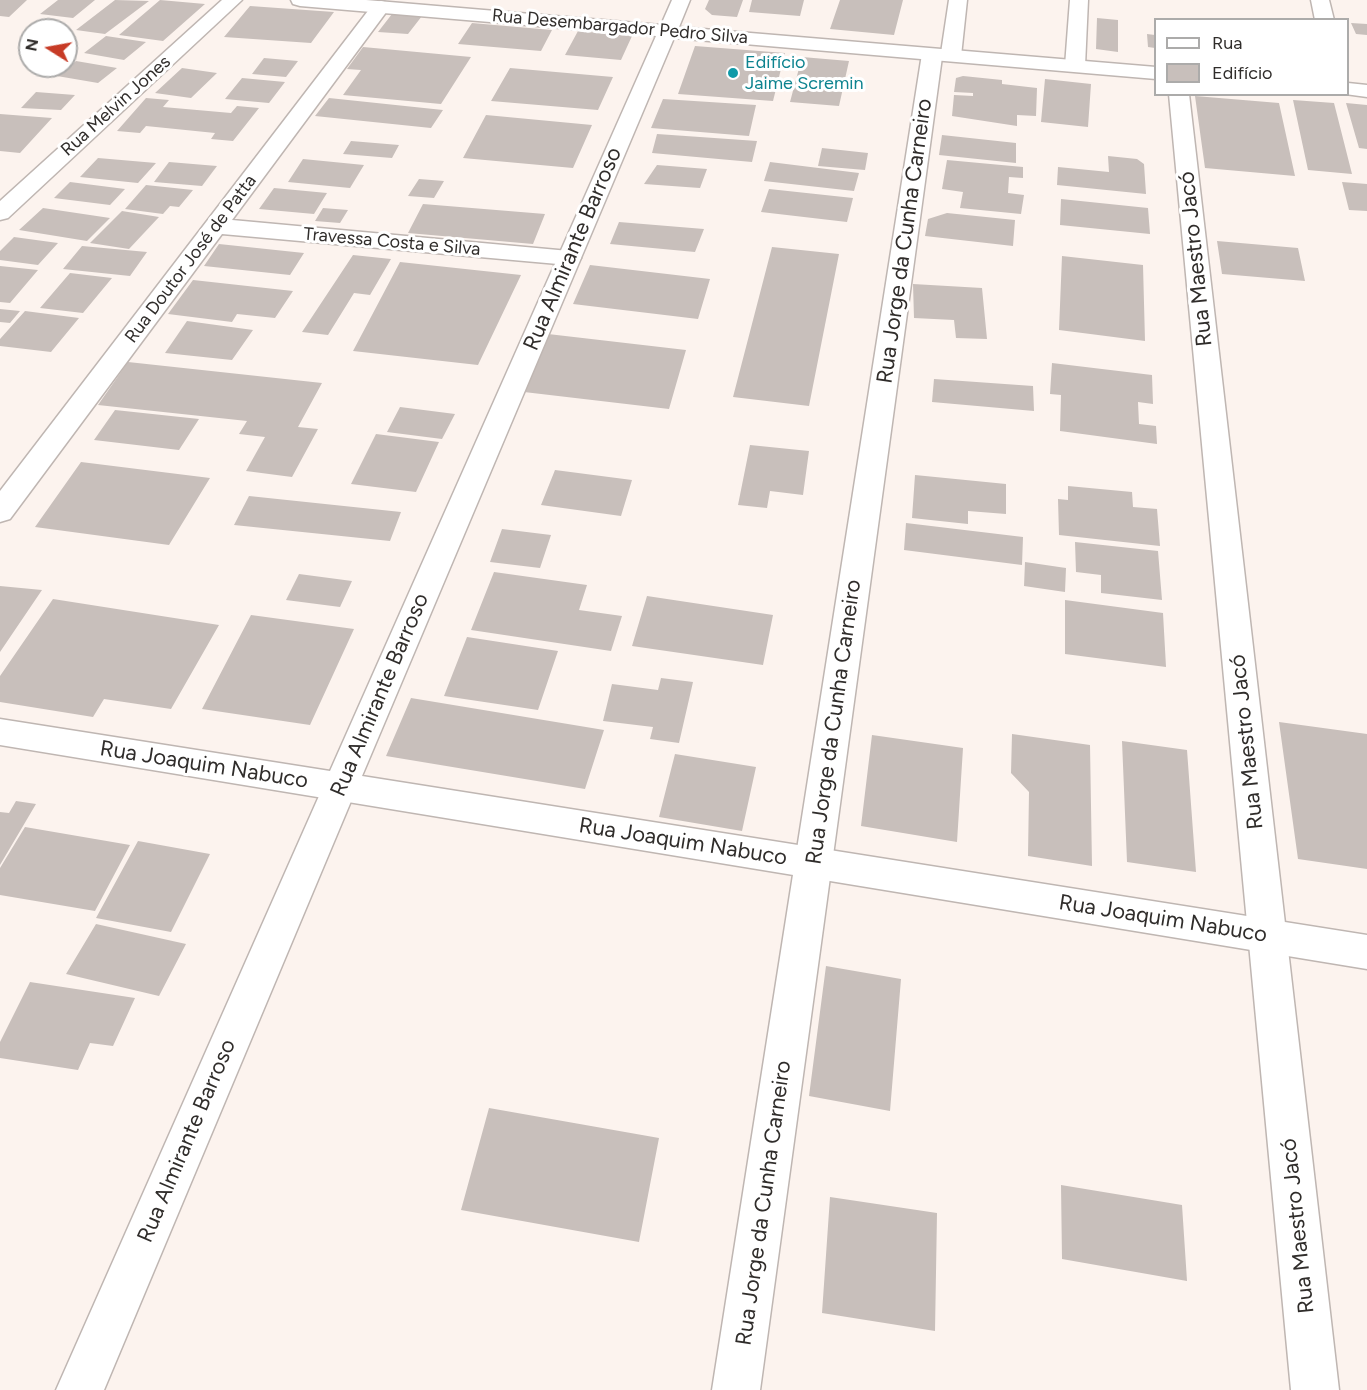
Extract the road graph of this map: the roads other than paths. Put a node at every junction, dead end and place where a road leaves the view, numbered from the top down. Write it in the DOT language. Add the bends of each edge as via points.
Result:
graph roads {
  1 [pos="233,0"];
  2 [pos="300,0"];
  3 [pos="681,0"];
  4 [pos="958,0"];
  5 [pos="1079,0"];
  6 [pos="1320,0"];
  7 [pos="381,7"];
  8 [pos="1324,18"];
  9 [pos="667,31"];
  10 [pos="942,55"];
  11 [pos="1075,66"];
  12 [pos="1154,73"];
  13 [pos="1349,89"];
  14 [pos="1367,91"];
  15 [pos="1179,96"];
  16 [pos="0,213"];
  17 [pos="216,226"];
  18 [pos="569,258"];
  19 [pos="0,512"];
  20 [pos="0,732"];
  21 [pos="340,787"];
  22 [pos="814,863"];
  23 [pos="1267,936"];
  24 [pos="1367,952"];
  25 [pos="80,1390"];
  26 [pos="736,1390"];
  27 [pos="1315,1390"];
  1 -- 16 [label="street, Rua Melvin Jones"];
  2 -- 7 [label="street, Rua Desembargador Pedro Silva"];
  3 -- 9 [label="street, Rua Almirante Barroso"];
  4 -- 10 [label="street, Rua Jorge da Cunha Carneiro"];
  5 -- 11 [label="street"];
  6 -- 8 [label="street"];
  7 -- 9 [label="street, Rua Desembargador Pedro Silva"];
  7 -- 17 [label="street, Rua Doutor José de Patta"];
  9 -- 10 [label="street, Rua Desembargador Pedro Silva"];
  9 -- 18 [label="street, Rua Almirante Barroso"];
  10 -- 11 [label="street, Rua Desembargador Pedro Silva"];
  10 -- 22 [label="street, Rua Jorge da Cunha Carneiro"];
  11 -- 12 [label="street, Rua Desembargador Pedro Silva"];
  13 -- 14 [label="street"];
  15 -- 23 [label="street, Rua Maestro Jacó"];
  17 -- 18 [label="street, Travessa Costa e Silva"];
  17 -- 19 [label="street, Rua Doutor José de Patta"];
  18 -- 21 [label="street, Rua Almirante Barroso"];
  20 -- 21 [label="street, Rua Joaquim Nabuco"];
  21 -- 22 [label="street, Rua Joaquim Nabuco"];
  21 -- 25 [label="street, Rua Almirante Barroso"];
  22 -- 23 [label="street, Rua Joaquim Nabuco"];
  22 -- 26 [label="street, Rua Jorge da Cunha Carneiro"];
  23 -- 24 [label="street, Rua Joaquim Nabuco"];
  23 -- 27 [label="street, Rua Maestro Jacó"];
}
